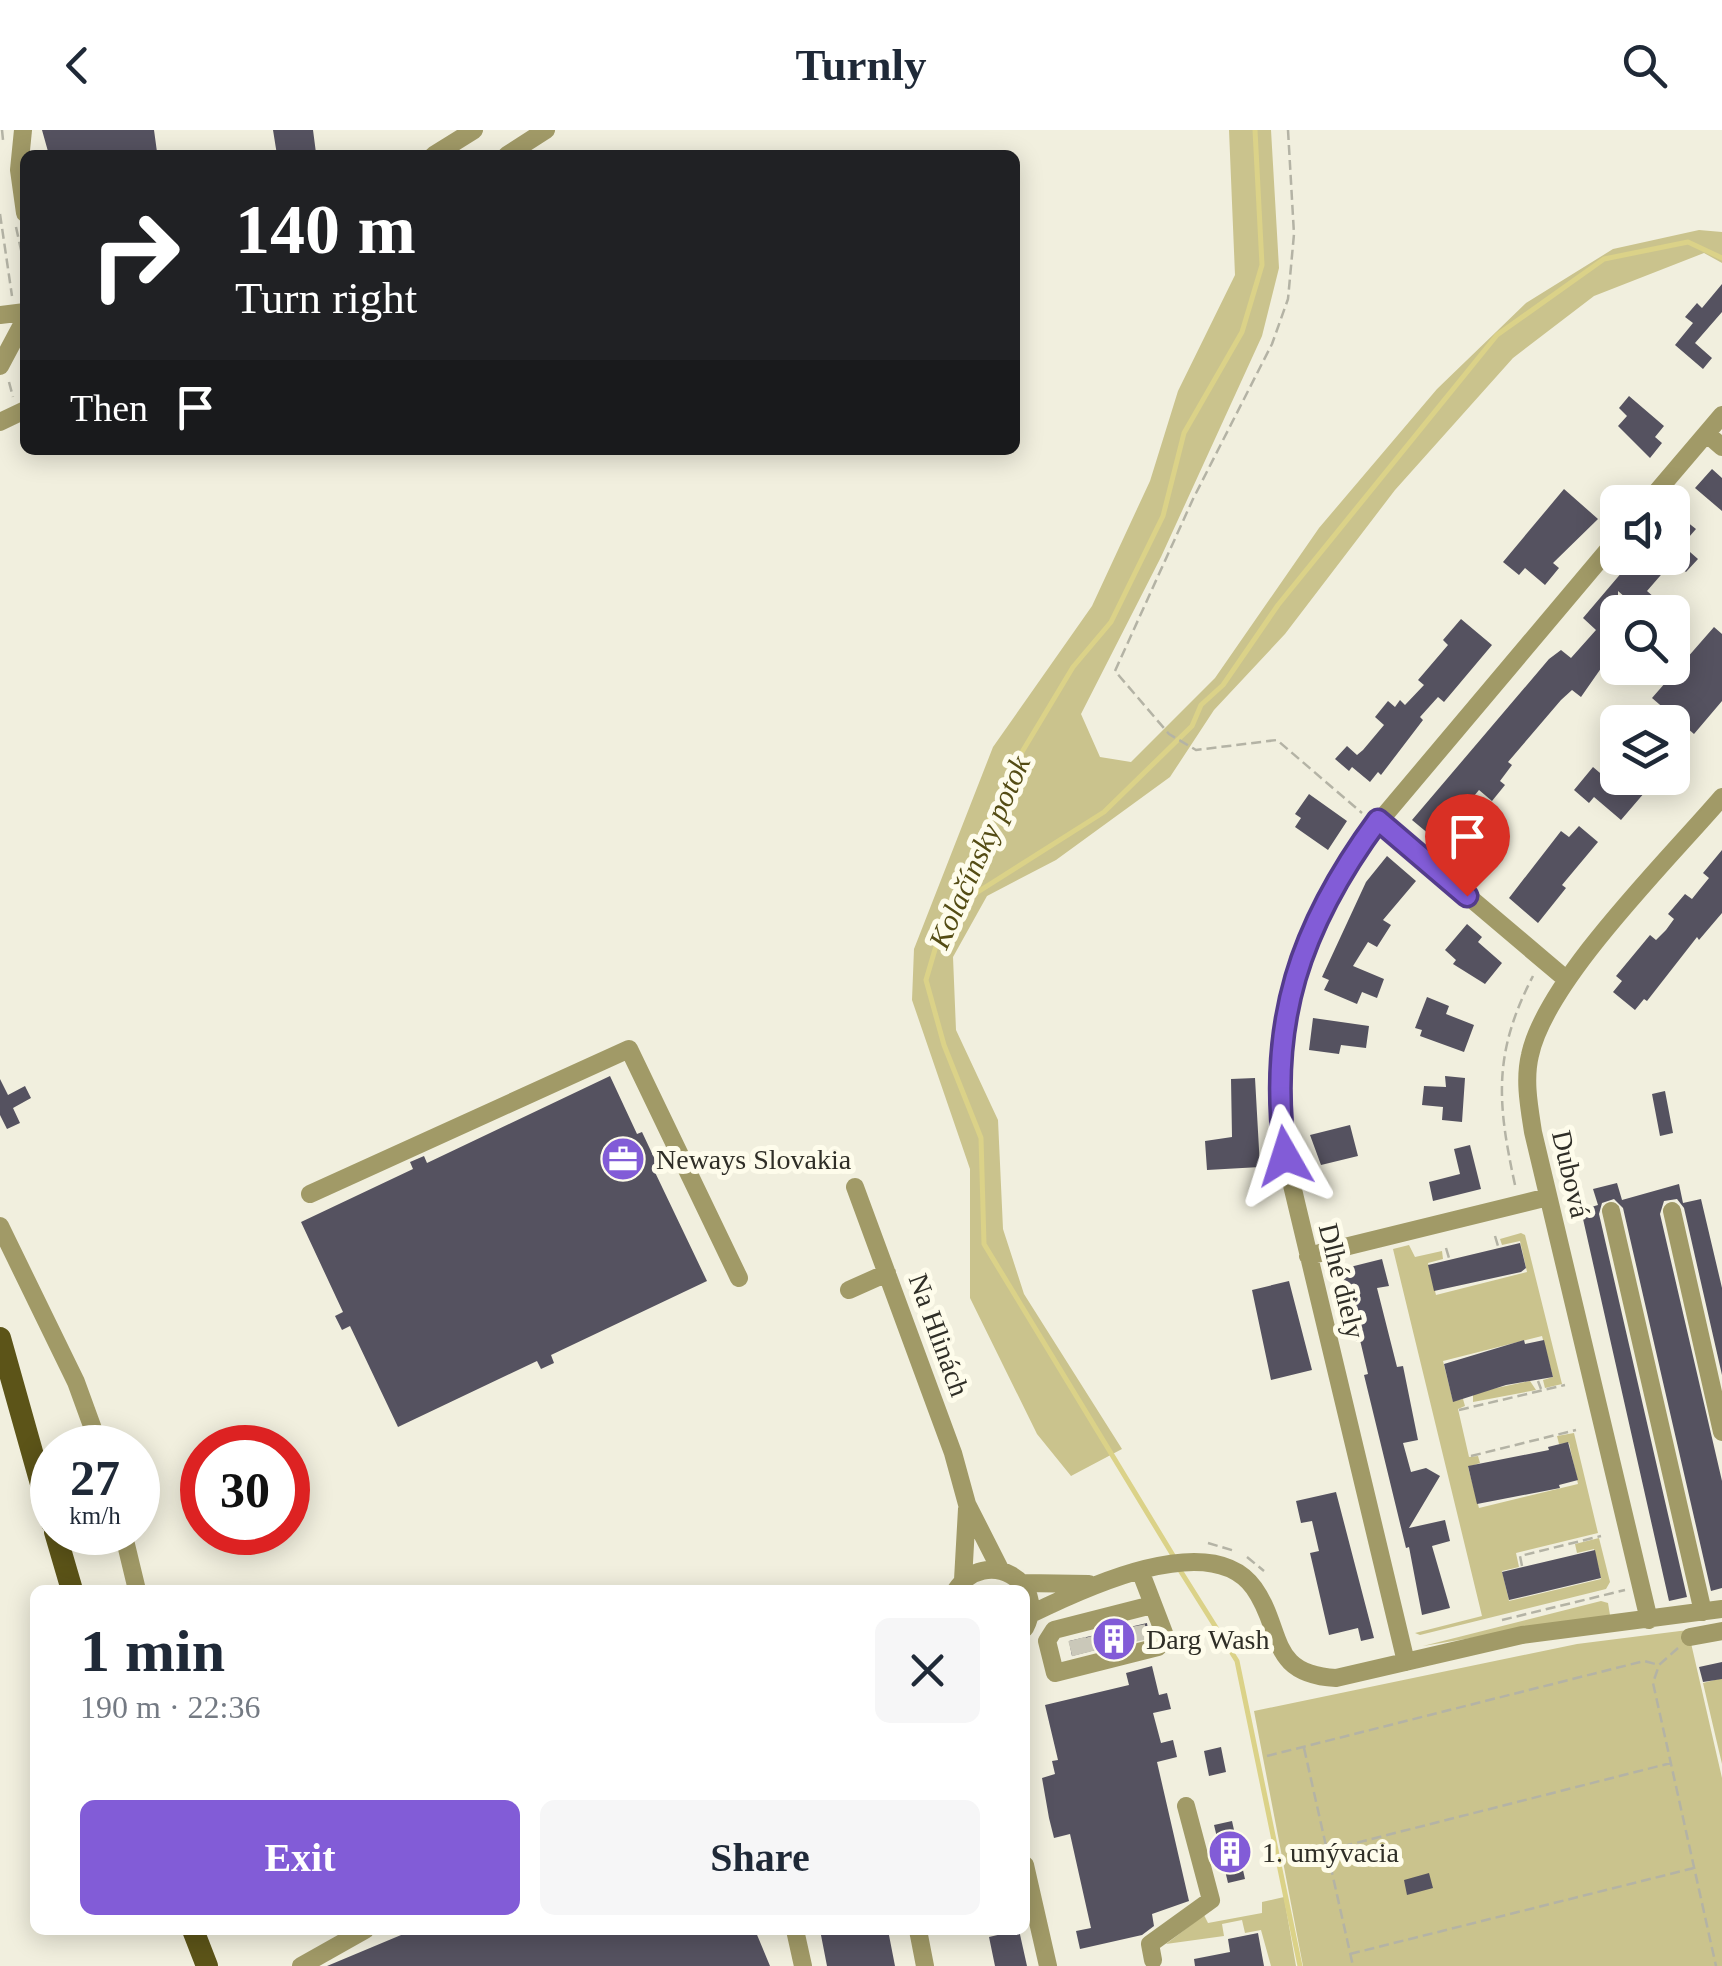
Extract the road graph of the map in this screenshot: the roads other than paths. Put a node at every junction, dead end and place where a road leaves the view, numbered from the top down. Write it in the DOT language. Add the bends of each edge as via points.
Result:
graph roads {
  1 [pos="474,130"];
  2 [pos="546,130"];
  3 [pos="442,150"];
  4 [pos="515,150"];
  5 [pos="20,331"];
  6 [pos="8,368"];
  7 [pos="1722,415"];
  8 [pos="1706,434"];
  9 [pos="1722,446"];
  10 [pos="1662,485"];
  11 [pos="1600,559"];
  12 [pos="1722,797"];
  13 [pos="1376,822"];
  14 [pos="1566,980"];
  15 [pos="855,1187"];
  16 [pos="310,1194"];
  17 [pos="1548,1197"];
  18 [pos="1611,1210"];
  19 [pos="1672,1211"];
  20 [pos="0,1226"];
  21 [pos="1308,1256"];
  22 [pos="887,1273"];
  23 [pos="739,1278"];
  24 [pos="850,1290"];
  25 [pos="0,1338"];
  26 [pos="92,1425"];
  27 [pos="1722,1432"];
  28 [pos="30,1445"];
  29 [pos="967,1504"];
  30 [pos="62,1555"];
  31 [pos="129,1555"];
  32 [pos="1000,1569"];
  33 [pos="1141,1572"];
  34 [pos="1023,1583"];
  35 [pos="1094,1584"];
  36 [pos="71,1585"];
  37 [pos="136,1585"];
  38 [pos="960,1585"];
  39 [pos="1713,1611"];
  40 [pos="1030,1620"];
  41 [pos="1649,1620"];
  42 [pos="1722,1630"];
  43 [pos="1116,1637"];
  44 [pos="1690,1637"];
  45 [pos="1406,1662"];
  46 [pos="1186,1806"];
  47 [pos="1030,1887"];
  48 [pos="195,1935"];
  49 [pos="357,1935"];
  50 [pos="796,1935"];
  51 [pos="919,1935"];
  52 [pos="1153,1960"];
  53 [pos="308,1964"];
  54 [pos="207,1966"];
  55 [pos="803,1966"];
  56 [pos="925,1966"];
  57 [pos="1048,1966"];
  1 -- 3 [label="street"];
  2 -- 4 [label="street"];
  5 -- 6 [label="street"];
  7 -- 8 [label="street"];
  8 -- 9 [label="street"];
  8 -- 10 [label="street"];
  11 -- 13 [label="street, Dlhé diely"];
  12 -- 14 [label="street, Dubová"];
  13 -- 14 [label="street"];
  13 -- 21 [label="street, Dlhé diely" via="1314,921 1282,1040 1282,1130"];
  14 -- 17 [label="street, Dubová" via="1544,1014 1530,1056 1527,1094"];
  15 -- 22 [label="street, Na Hlinách"];
  16 -- 23 [label="street" via="629,1049"];
  17 -- 21 [label="street"];
  17 -- 41 [label="street, Dubová"];
  18 -- 39 [label="street"];
  19 -- 27 [label="street"];
  20 -- 26 [label="street"];
  21 -- 45 [label="street, Dlhé diely"];
  22 -- 24 [label="street"];
  22 -- 29 [label="street, Na Hlinách"];
  25 -- 28 [label="main road"];
  29 -- 32 [label="street, Na Hlinách"];
  29 -- 38 [label="street, Na Hlinách"];
  30 -- 36 [label="main road"];
  31 -- 37 [label="street"];
  32 -- 34 [label="street"];
  32 -- 38 [label="street" via="974,1572"];
  33 -- 35 [label="street"];
  33 -- 43 [label="street"];
  33 -- 45 [label="street" via="1210,1561 1246,1578 1278,1647 1302,1670 1336,1678"];
  34 -- 35 [label="street"];
  35 -- 40 [label="street"];
  39 -- 41 [label="street"];
  41 -- 45 [label="street" via="1522,1635"];
  42 -- 44 [label="street"];
  46 -- 52 [label="street" via="1211,1900 1150,1944"];
  47 -- 57 [label="street"];
  48 -- 54 [label="main road"];
  49 -- 53 [label="street"];
  50 -- 55 [label="street"];
  51 -- 56 [label="street"];
}
